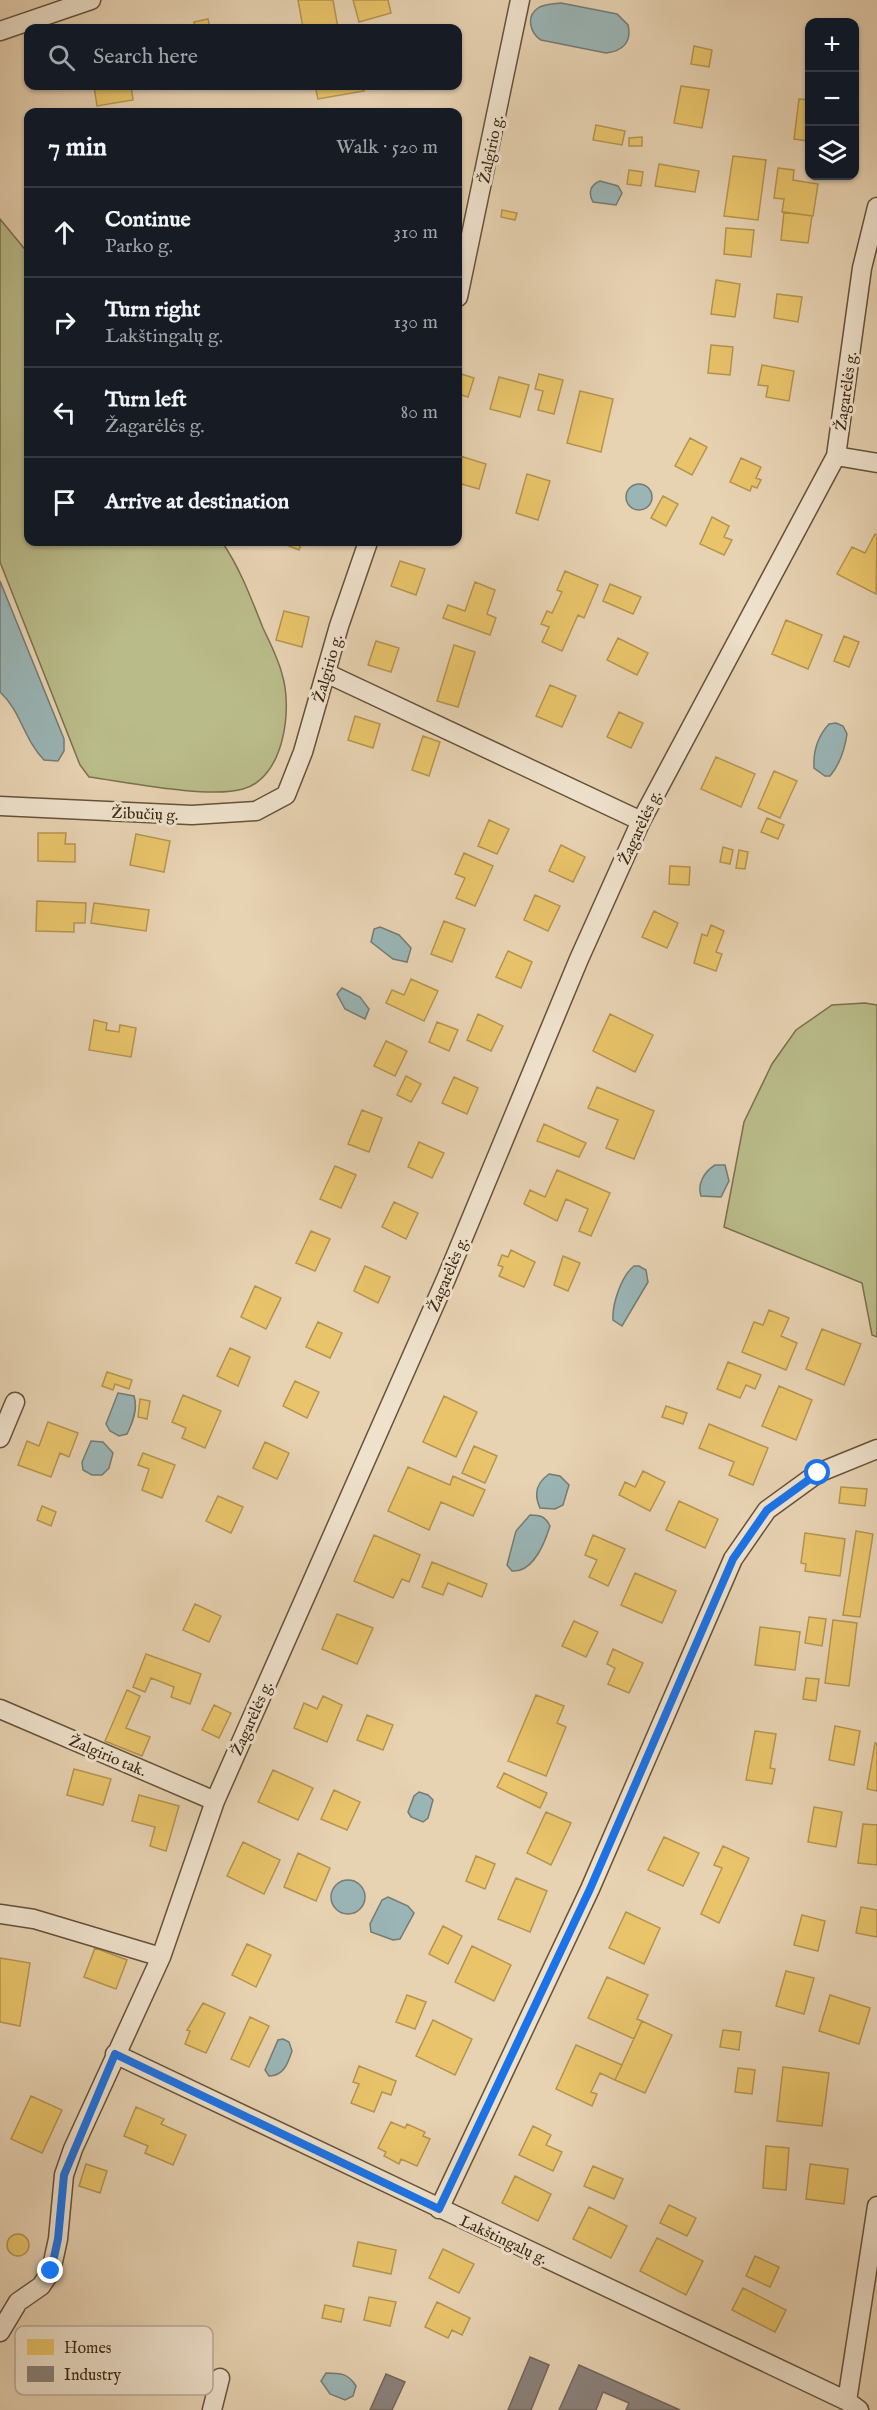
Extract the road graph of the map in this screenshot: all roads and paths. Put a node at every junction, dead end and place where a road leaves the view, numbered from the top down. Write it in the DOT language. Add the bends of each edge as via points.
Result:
graph roads {
  1 [pos="91,0"];
  2 [pos="520,0"];
  3 [pos="0,31"];
  4 [pos="877,207"];
  5 [pos="462,278"];
  6 [pos="836,456"];
  7 [pos="877,463"];
  8 [pos="367,546"];
  9 [pos="326,673"];
  10 [pos="286,795"];
  11 [pos="0,806"];
  12 [pos="641,821"];
  13 [pos="15,1402"];
  14 [pos="0,1438"];
  15 [pos="877,1449"];
  16 [pos="0,1709"];
  17 [pos="215,1801"];
  18 [pos="0,1914"];
  19 [pos="161,1958"];
  20 [pos="115,2054"];
  21 [pos="877,2206"];
  22 [pos="439,2209"];
  23 [pos="0,2332"];
  24 [pos="220,2378"];
  25 [pos="853,2406"];
  26 [pos="212,2410"];
  1 -- 3 [label="street"];
  2 -- 5 [label="street, Žalgirio g."];
  4 -- 6 [label="street, Žagarėlės g." via="862,268"];
  6 -- 7 [label="street"];
  6 -- 12 [label="street, Žagarėlės g."];
  8 -- 9 [label="street, Žalgirio g."];
  9 -- 10 [label="street, Žalgirio g."];
  9 -- 12 [label="street"];
  10 -- 11 [label="street, Žibučių g." via="256,811 192,814"];
  12 -- 17 [label="street, Žagarėlės g." via="446,1279"];
  13 -- 14 [label="street"];
  15 -- 22 [label="street" via="818,1473 767,1510 733,1559 590,1889"];
  16 -- 17 [label="street, Žalgirio tak."];
  17 -- 19 [label="street, Žagarėlės g."];
  18 -- 19 [label="street" via="33,1919"];
  19 -- 20 [label="street, Žagarėlės g."];
  20 -- 22 [label="street, Lakštingalų g."];
  20 -- 23 [label="street, Žagarėlės g." via="64,2175 51,2271 41,2286 18,2302"];
  21 -- 25 [label="street"];
  22 -- 25 [label="street, Lakštingalų g."];
  24 -- 26 [label="street"];
}
